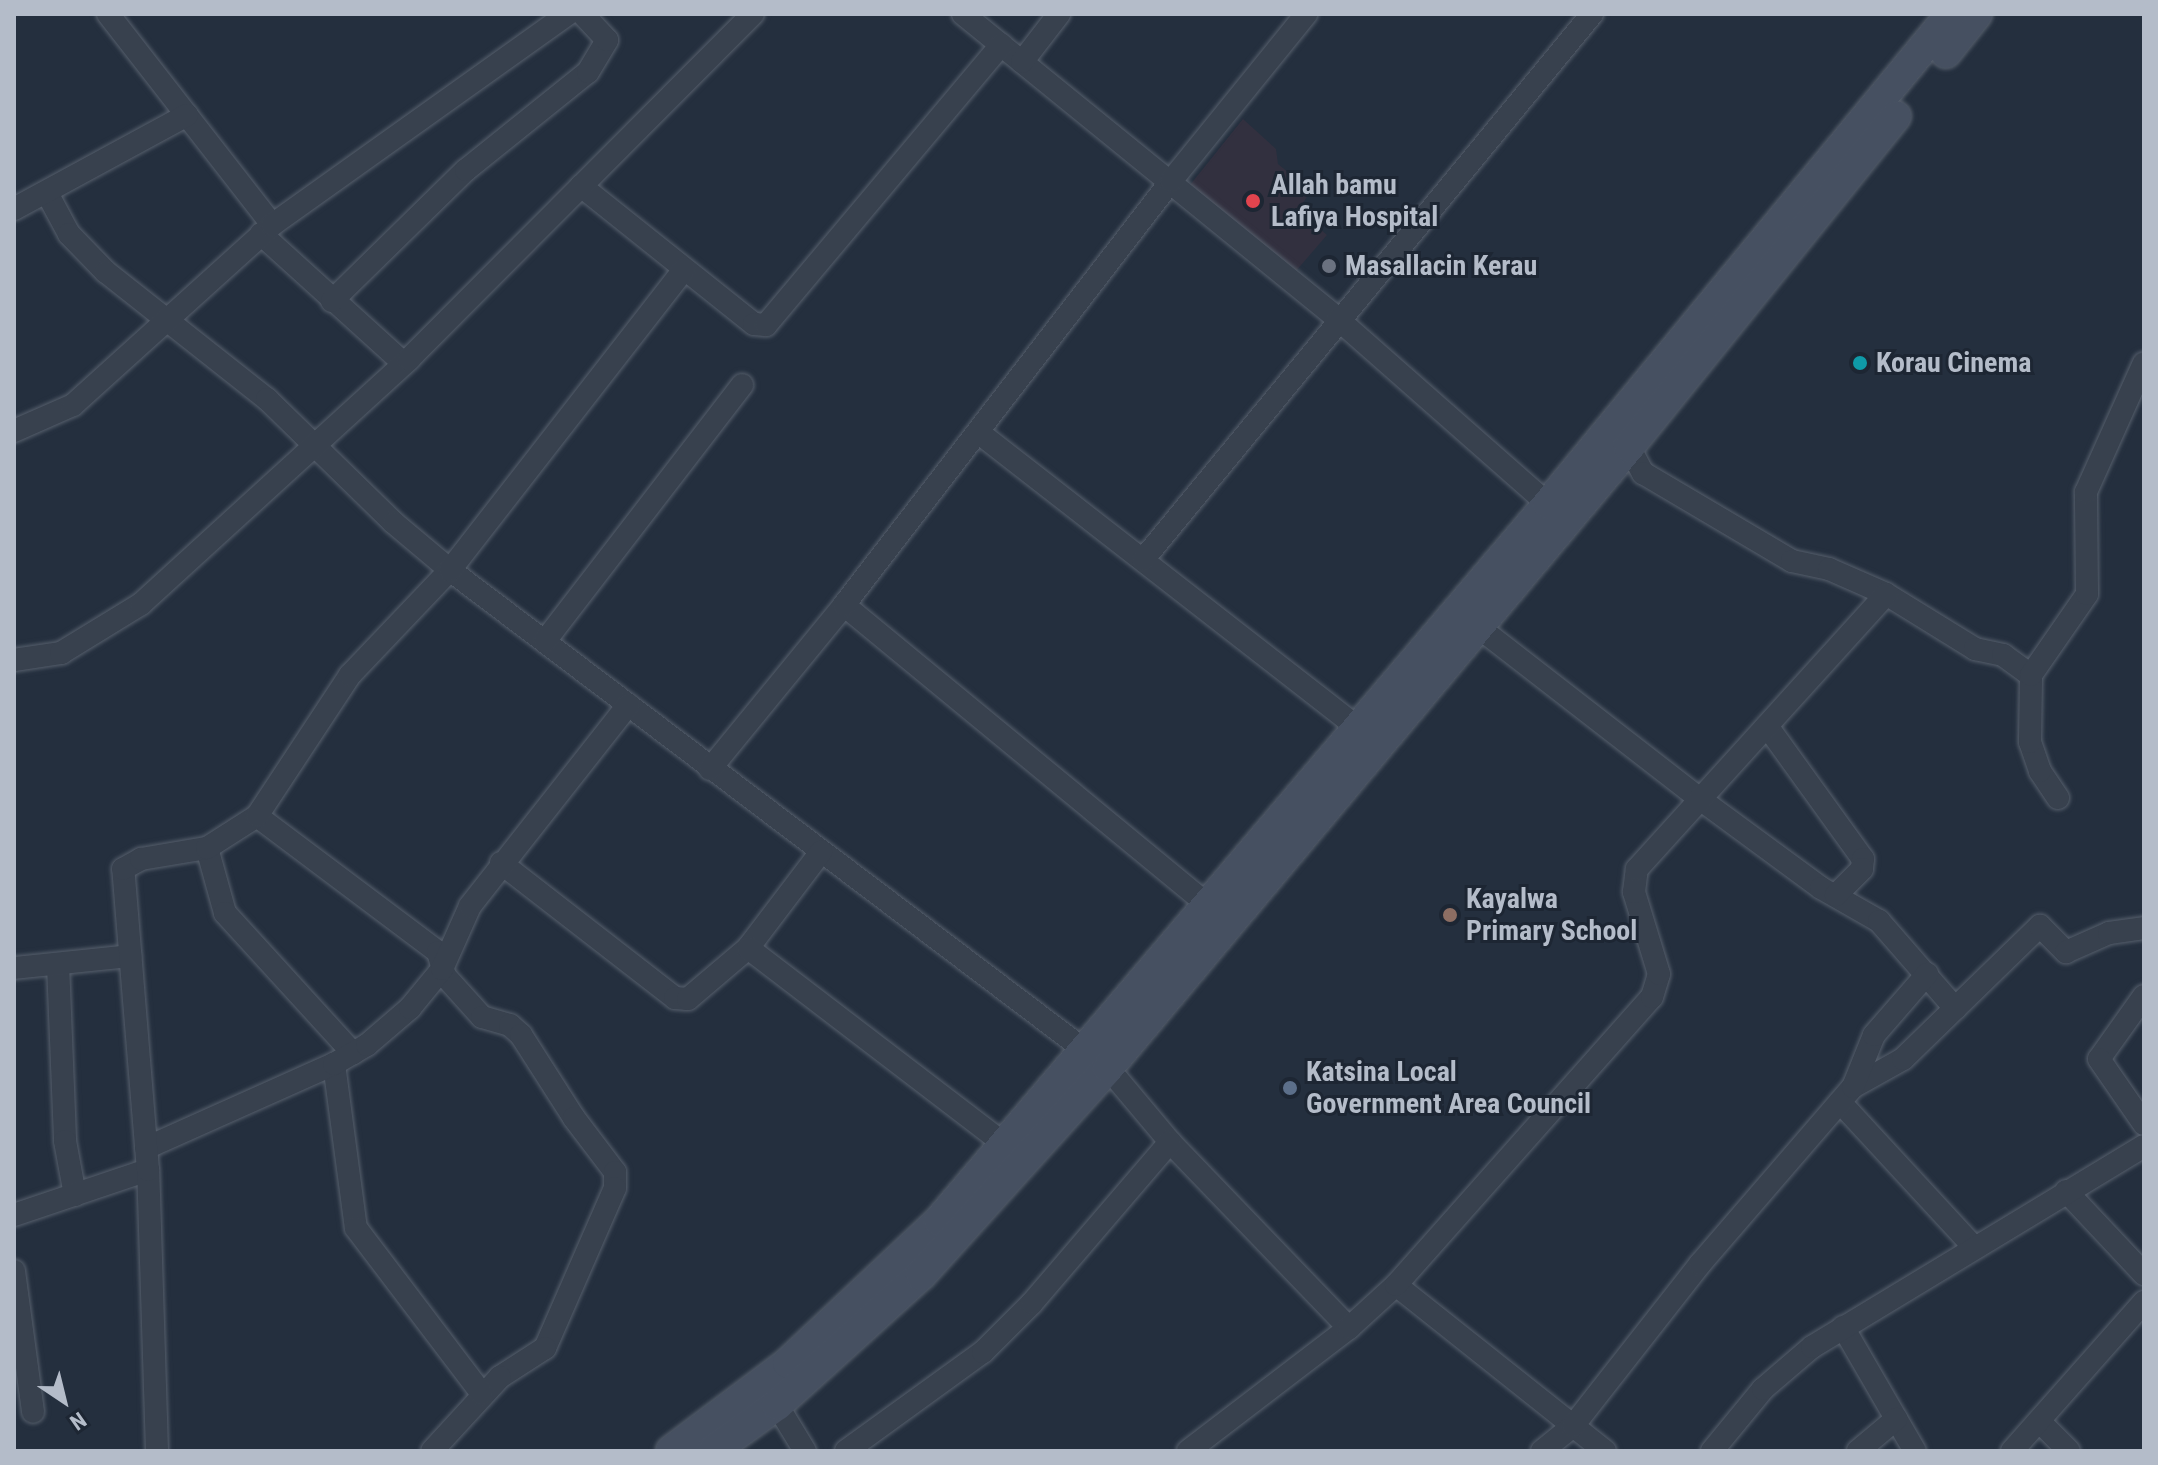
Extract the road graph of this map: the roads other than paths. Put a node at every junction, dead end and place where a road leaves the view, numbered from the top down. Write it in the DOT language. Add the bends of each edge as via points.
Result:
graph roads {
  1 [pos="108,14"];
  2 [pos="583,14"];
  3 [pos="753,14"];
  4 [pos="963,14"];
  5 [pos="1059,14"];
  6 [pos="1306,14"];
  7 [pos="1592,14"];
  8 [pos="1951,14"];
  9 [pos="1977,14"];
  10 [pos="554,18"];
  11 [pos="1001,45"];
  12 [pos="1022,62"];
  13 [pos="187,115"];
  14 [pos="1171,181"];
  15 [pos="581,186"];
  16 [pos="47,193"];
  17 [pos="14,209"];
  18 [pos="266,230"];
  19 [pos="684,269"];
  20 [pos="332,301"];
  21 [pos="1339,320"];
  22 [pos="165,322"];
  23 [pos="402,362"];
  24 [pos="2144,363"];
  25 [pos="742,385"];
  26 [pos="14,431"];
  27 [pos="978,432"];
  28 [pos="315,447"];
  29 [pos="1629,447"];
  30 [pos="1548,504"];
  31 [pos="1143,560"];
  32 [pos="450,570"];
  33 [pos="1886,594"];
  34 [pos="844,605"];
  35 [pos="1477,626"];
  36 [pos="545,641"];
  37 [pos="14,660"];
  38 [pos="2031,675"];
  39 [pos="628,705"];
  40 [pos="1767,726"];
  41 [pos="1357,727"];
  42 [pos="710,769"];
  43 [pos="2058,798"];
  44 [pos="1700,799"];
  45 [pos="257,816"];
  46 [pos="207,848"];
  47 [pos="821,852"];
  48 [pos="501,863"];
  49 [pos="1836,895"];
  50 [pos="1209,906"];
  51 [pos="2144,928"];
  52 [pos="748,948"];
  53 [pos="130,956"];
  54 [pos="58,964"];
  55 [pos="14,968"];
  56 [pos="442,969"];
  57 [pos="1927,974"];
  58 [pos="2144,996"];
  59 [pos="1955,1008"];
  60 [pos="343,1059"];
  61 [pos="1097,1060"];
  62 [pos="1846,1094"];
  63 [pos="2144,1124"];
  64 [pos="1170,1142"];
  65 [pos="1004,1144"];
  66 [pos="2144,1146"];
  67 [pos="147,1159"];
  68 [pos="2066,1191"];
  69 [pos="75,1195"];
  70 [pos="14,1215"];
  71 [pos="1973,1246"];
  72 [pos="14,1271"];
  73 [pos="2144,1274"];
  74 [pos="1396,1285"];
  75 [pos="2144,1302"];
  76 [pos="1843,1327"];
  77 [pos="1349,1328"];
  78 [pos="20,1365"];
  79 [pos="482,1394"];
  80 [pos="777,1405"];
  81 [pos="33,1412"];
  82 [pos="1896,1419"];
  83 [pos="2039,1421"];
  84 [pos="1573,1426"];
  85 [pos="157,1451"];
  86 [pos="432,1451"];
  87 [pos="671,1451"];
  88 [pos="713,1451"];
  89 [pos="805,1451"];
  90 [pos="846,1451"];
  91 [pos="1188,1451"];
  92 [pos="1542,1451"];
  93 [pos="1605,1451"];
  94 [pos="1712,1451"];
  95 [pos="1858,1451"];
  96 [pos="1915,1451"];
  97 [pos="2012,1451"];
  98 [pos="2069,1451"];
  1 -- 13 [label="street"];
  2 -- 20 [label="street" via="607,40 588,72 466,170"];
  3 -- 15 [label="street"];
  4 -- 11 [label="street"];
  5 -- 12 [label="street"];
  6 -- 14 [label="street"];
  7 -- 21 [label="street"];
  8 -- 30 [label="main road"];
  9 -- 29 [label="main road"];
  10 -- 18 [label="street"];
  11 -- 12 [label="street"];
  11 -- 19 [label="street" via="766,325 754,324"];
  12 -- 14 [label="street"];
  13 -- 16 [label="street"];
  13 -- 18 [label="street"];
  14 -- 21 [label="street"];
  14 -- 27 [label="street"];
  15 -- 19 [label="street"];
  15 -- 23 [label="street"];
  16 -- 17 [label="street"];
  16 -- 22 [label="street" via="69,234"];
  18 -- 20 [label="street"];
  18 -- 22 [label="street"];
  19 -- 32 [label="street"];
  20 -- 23 [label="street"];
  21 -- 30 [label="street"];
  21 -- 31 [label="street"];
  22 -- 26 [label="street" via="73,405"];
  22 -- 28 [label="street" via="267,399"];
  23 -- 28 [label="street"];
  24 -- 38 [label="street" via="2086,492 2087,594"];
  25 -- 36 [label="street"];
  27 -- 31 [label="street"];
  27 -- 34 [label="street"];
  28 -- 32 [label="street"];
  28 -- 37 [label="street" via="110,627 61,653"];
  29 -- 33 [label="street" via="1643,473 1792,561 1829,569"];
  29 -- 35 [label="main road"];
  30 -- 41 [label="main road"];
  31 -- 41 [label="street"];
  32 -- 36 [label="street"];
  32 -- 45 [label="street" via="350,675"];
  33 -- 38 [label="street" via="1975,649 2003,655"];
  33 -- 40 [label="street"];
  34 -- 42 [label="street"];
  34 -- 50 [label="street"];
  35 -- 44 [label="street"];
  35 -- 61 [label="main road"];
  36 -- 39 [label="street"];
  38 -- 43 [label="street" via="2030,742 2040,771"];
  39 -- 42 [label="street"];
  39 -- 48 [label="street"];
  40 -- 44 [label="street"];
  40 -- 49 [label="street" via="1863,859 1862,869"];
  41 -- 50 [label="main road"];
  42 -- 47 [label="street"];
  44 -- 49 [label="street"];
  44 -- 74 [label="street" via="1632,879 1659,974 1652,997"];
  45 -- 46 [label="street"];
  45 -- 56 [label="street" via="438,952"];
  46 -- 53 [label="street" via="141,859 123,869"];
  46 -- 60 [label="street" via="225,913"];
  47 -- 52 [label="street"];
  47 -- 61 [label="street"];
  48 -- 52 [label="street" via="675,998 701,993"];
  48 -- 56 [label="street" via="470,906"];
  49 -- 57 [label="street" via="1879,921"];
  50 -- 61 [label="main road"];
  51 -- 59 [label="street" via="2109,933 2066,952 2040,926"];
  52 -- 65 [label="street"];
  53 -- 54 [label="street"];
  53 -- 67 [label="street"];
  54 -- 55 [label="street"];
  54 -- 69 [label="street" via="65,1141"];
  56 -- 60 [label="street" via="410,1008"];
  56 -- 79 [label="street" via="482,1017 510,1025 521,1035 617,1180 545,1348"];
  57 -- 59 [label="street"];
  57 -- 62 [label="street" via="1874,1035"];
  58 -- 63 [label="street" via="2099,1055"];
  59 -- 62 [label="street" via="1903,1059"];
  60 -- 67 [label="street"];
  60 -- 79 [label="street" via="356,1228"];
  61 -- 64 [label="street"];
  61 -- 65 [label="main road"];
  61 -- 80 [label="main road" via="921,1275"];
  62 -- 71 [label="street"];
  62 -- 84 [label="street" via="1700,1264"];
  64 -- 77 [label="street"];
  64 -- 90 [label="street" via="1032,1303 983,1352"];
  65 -- 87 [label="main road" via="939,1221 862,1297 788,1363"];
  66 -- 68 [label="street"];
  67 -- 69 [label="street"];
  67 -- 85 [label="street"];
  68 -- 71 [label="street"];
  68 -- 73 [label="street"];
  69 -- 70 [label="street"];
  71 -- 76 [label="street"];
  72 -- 78 [label="street"];
  74 -- 77 [label="street"];
  74 -- 84 [label="street"];
  75 -- 83 [label="street"];
  76 -- 82 [label="street"];
  76 -- 94 [label="street" via="1763,1389"];
  77 -- 91 [label="street"];
  78 -- 81 [label="street"];
  79 -- 86 [label="street"];
  80 -- 88 [label="main road"];
  80 -- 89 [label="street"];
  82 -- 95 [label="street"];
  82 -- 96 [label="street"];
  83 -- 97 [label="street"];
  83 -- 98 [label="street"];
  84 -- 92 [label="street"];
  84 -- 93 [label="street"];
}
